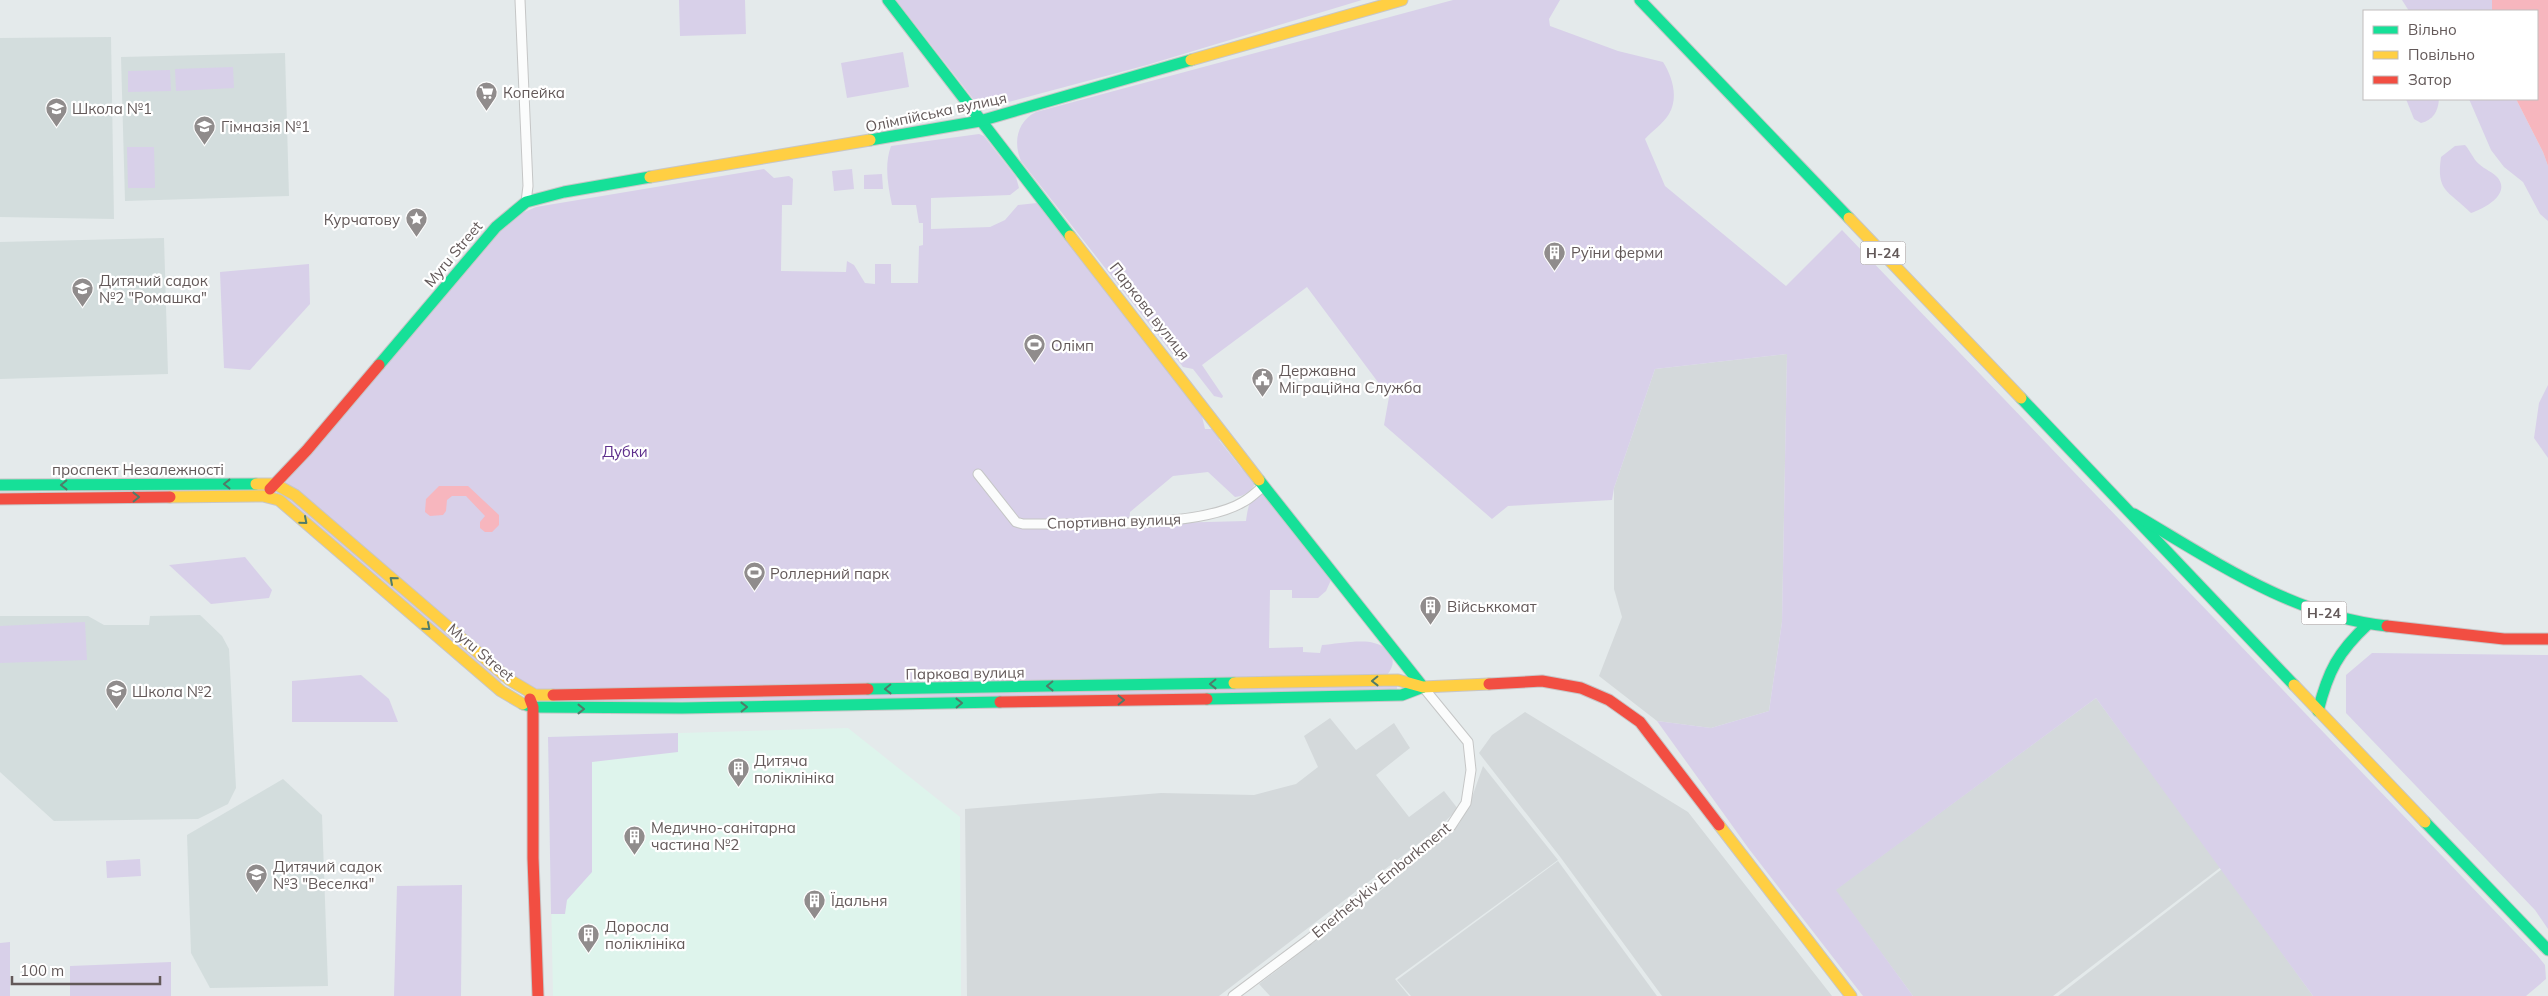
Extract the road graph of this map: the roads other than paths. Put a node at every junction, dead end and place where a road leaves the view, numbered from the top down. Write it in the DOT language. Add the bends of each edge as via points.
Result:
graph roads {
  1 [pos="520,0"];
  2 [pos="888,0"];
  3 [pos="1402,0"];
  4 [pos="1640,0"];
  5 [pos="980,121"];
  6 [pos="526,202"];
  7 [pos="978,474"];
  8 [pos="275,484"];
  9 [pos="0,485"];
  10 [pos="1264,486"];
  11 [pos="264,496"];
  12 [pos="0,499"];
  13 [pos="2124,509"];
  14 [pos="2368,624"];
  15 [pos="2548,639"];
  16 [pos="510,680"];
  17 [pos="1423,687"];
  18 [pos="528,692"];
  19 [pos="533,707"];
  20 [pos="2318,711"];
  21 [pos="2548,950"];
  22 [pos="538,996"];
  23 [pos="1234,996"];
  24 [pos="1851,996"];
  1 -- 6 [label="street"];
  2 -- 5 [label="street, Паркова вулиця"];
  3 -- 5 [label="street, Олімпійська вулиця"];
  4 -- 13 [label="street, Н-24"];
  5 -- 6 [label="street, Олімпійська вулиця" via="564,192"];
  5 -- 10 [label="street, Паркова вулиця" via="1103,275"];
  6 -- 8 [label="street, Myru Street" via="496,227"];
  7 -- 10 [label="street, Спортивна вулиця" via="1016,522 1023,524 1117,523 1200,517 1243,503"];
  8 -- 9 [label="street, проспект Незалежності, one-way"];
  8 -- 11 [label="street, Myru Street"];
  16 -- 8 [label="street, Myru Street, one-way" via="295,495"];
  10 -- 17 [label="street, Паркова вулиця"];
  12 -- 11 [label="street, проспект Незалежності, one-way"];
  11 -- 19 [label="street, Myru Street, one-way" via="279,500 501,690"];
  13 -- 14 [label="street, Н-24" via="2264,590 2316,611"];
  13 -- 20 [label="street"];
  14 -- 15 [label="street, Н-24" via="2504,639"];
  14 -- 20 [label="street" via="2337,655 2324,685"];
  16 -- 18 [label="street, Паркова вулиця"];
  17 -- 18 [label="street, Паркова вулиця, one-way" via="1398,680 536,696"];
  19 -- 17 [label="street, Паркова вулиця, one-way" via="682,708 1402,695"];
  17 -- 23 [label="street, Enerhetykiv Embarkment" via="1468,742 1471,770 1466,803 1451,826"];
  17 -- 24 [label="street" via="1542,681 1581,688 1602,697 1640,722"];
  18 -- 19 [label="street, Myru Street"];
  19 -- 22 [label="street, Myru Street"];
  20 -- 21 [label="street"];
}
